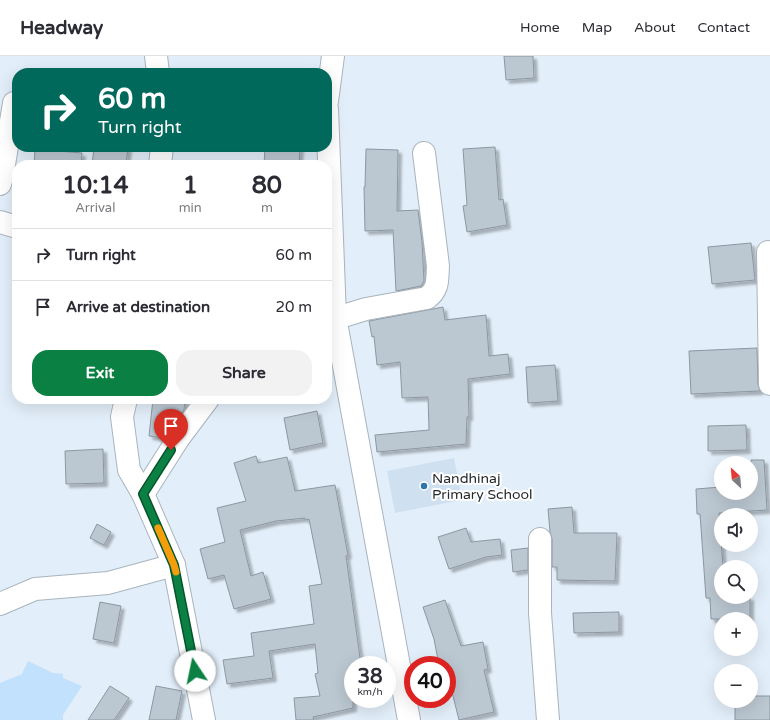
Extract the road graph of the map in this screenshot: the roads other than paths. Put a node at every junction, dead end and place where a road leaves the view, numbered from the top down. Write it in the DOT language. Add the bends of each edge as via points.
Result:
graph roads {
  1 [pos="156,56"];
  2 [pos="334,56"];
  3 [pos="157,68"];
  4 [pos="332,69"];
  5 [pos="12,115"];
  6 [pos="424,153"];
  7 [pos="0,184"];
  8 [pos="0,222"];
  9 [pos="12,226"];
  10 [pos="768,252"];
  11 [pos="332,319"];
  12 [pos="332,324"];
  13 [pos="770,384"];
  14 [pos="125,404"];
  15 [pos="204,404"];
  16 [pos="143,494"];
  17 [pos="540,539"];
  18 [pos="174,565"];
  19 [pos="0,604"];
  20 [pos="204,720"];
  21 [pos="409,720"];
  22 [pos="548,720"];
  1 -- 3 [label="street"];
  2 -- 4 [label="street"];
  5 -- 7 [label="street"];
  6 -- 11 [label="street" via="438,266 434,293 427,298 366,309"];
  8 -- 9 [label="street"];
  10 -- 13 [label="street"];
  12 -- 21 [label="street"];
  14 -- 16 [label="street" via="122,417 129,470"];
  15 -- 16 [label="street" via="178,439"];
  16 -- 18 [label="street"];
  17 -- 22 [label="street" via="540,613"];
  18 -- 19 [label="street" via="108,583 35,590"];
  18 -- 20 [label="street"];
}
